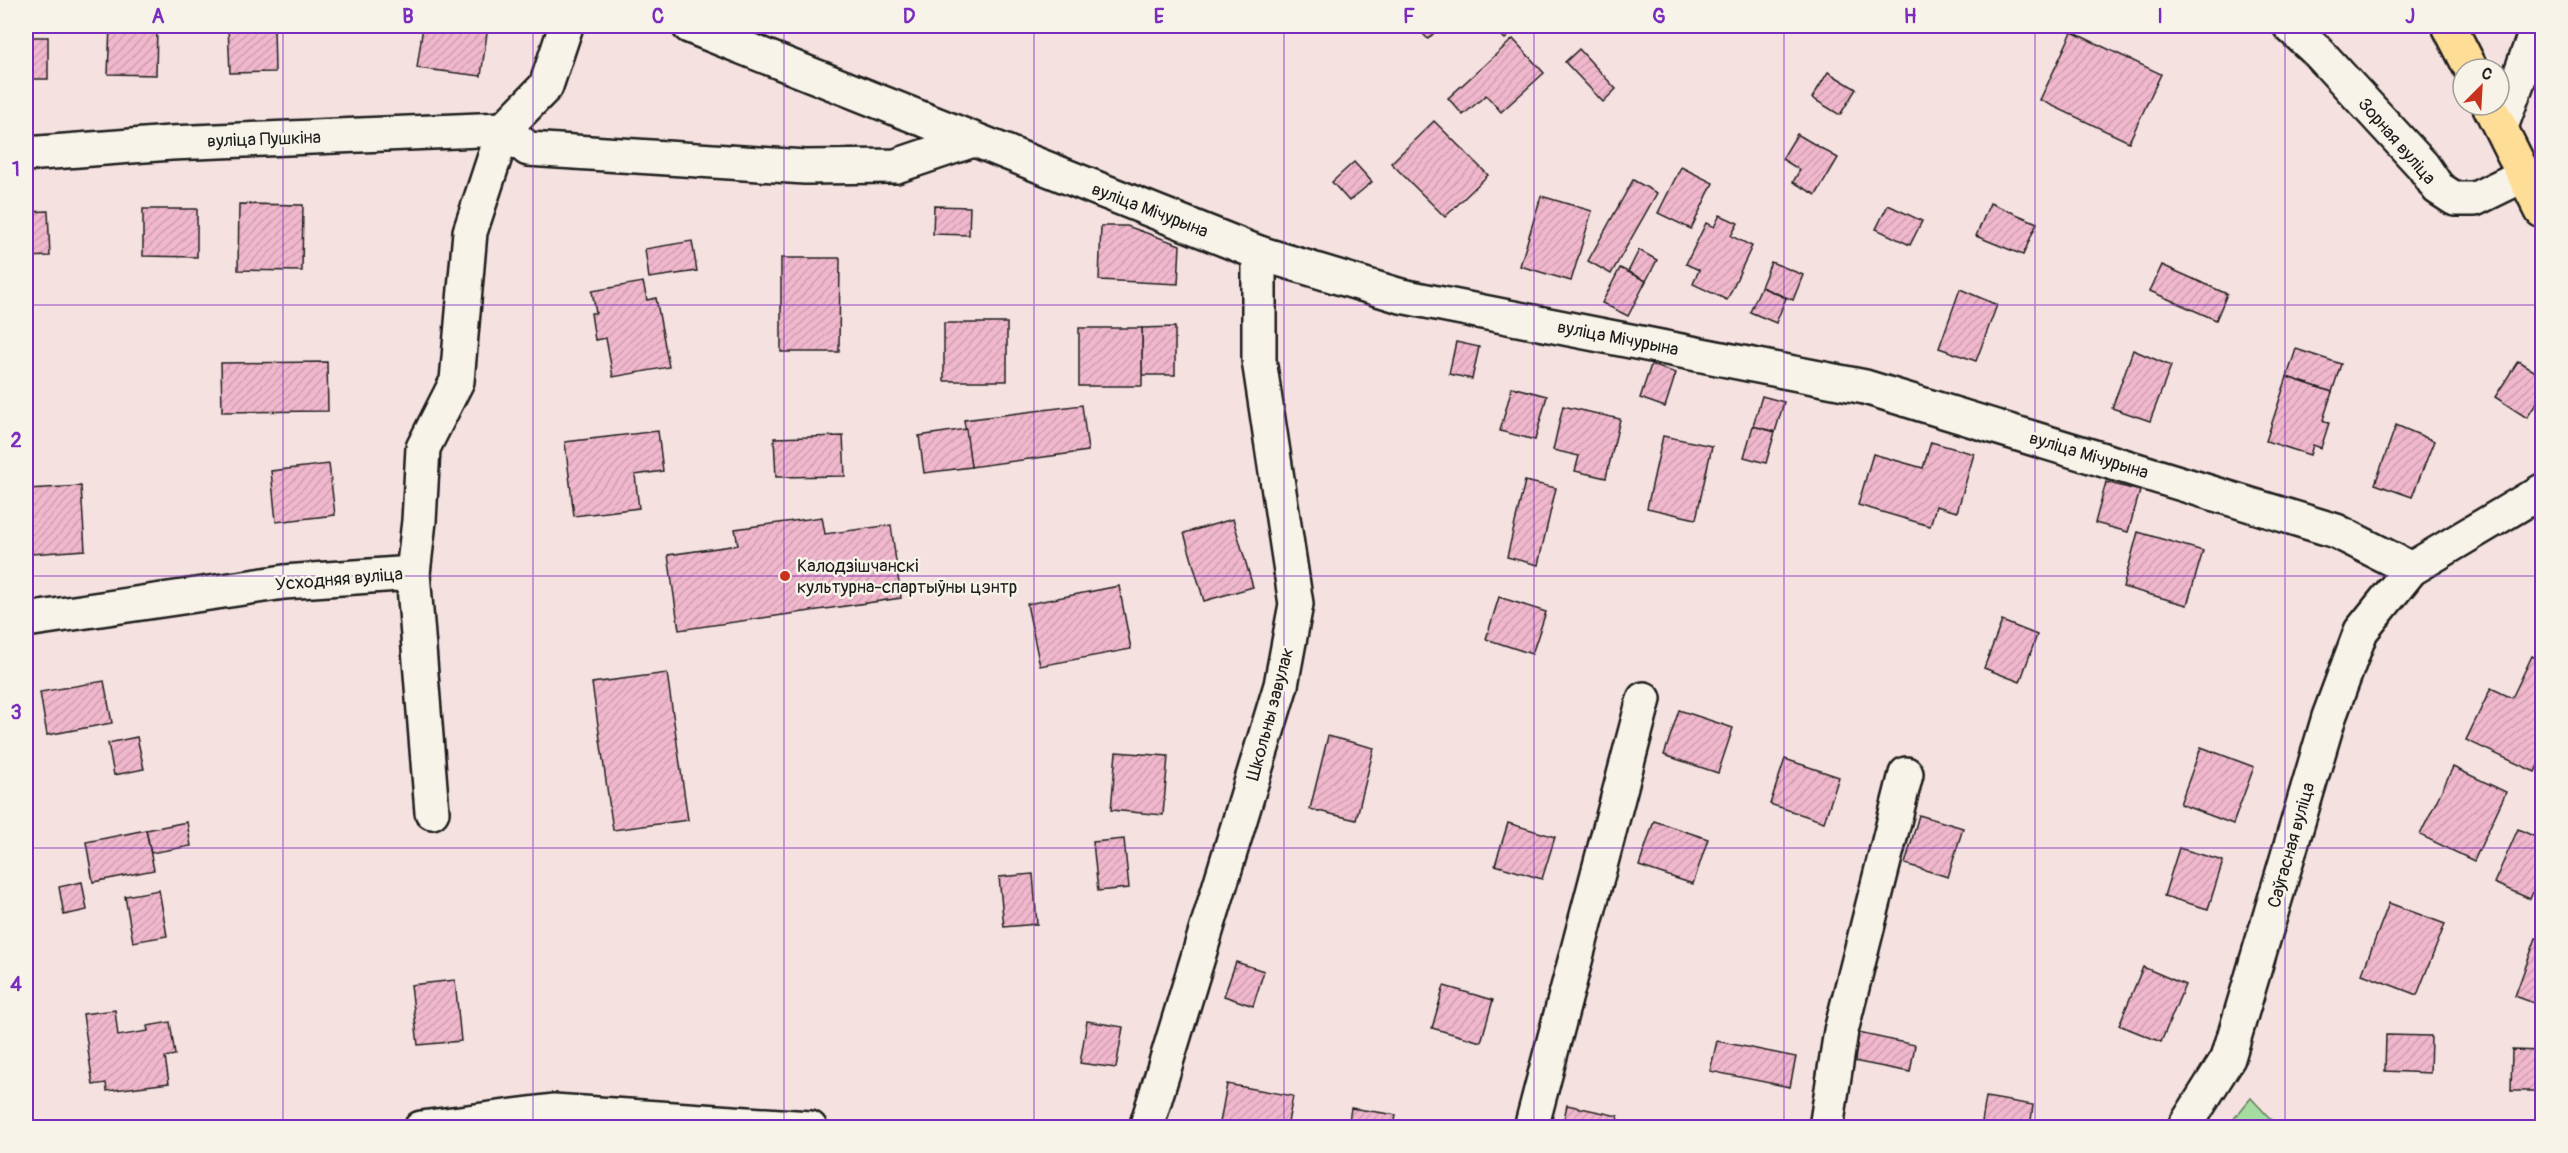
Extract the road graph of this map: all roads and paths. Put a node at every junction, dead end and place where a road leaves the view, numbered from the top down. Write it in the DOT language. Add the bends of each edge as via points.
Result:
graph roads {
  1 [pos="566,26"];
  2 [pos="689,26"];
  3 [pos="2290,26"];
  4 [pos="2449,26"];
  5 [pos="2538,26"];
  6 [pos="2465,57"];
  7 [pos="2511,83"];
  8 [pos="2495,117"];
  9 [pos="504,129"];
  10 [pos="973,141"];
  11 [pos="26,154"];
  12 [pos="2524,175"];
  13 [pos="2542,211"];
  14 [pos="1259,253"];
  15 [pos="2542,491"];
  16 [pos="2411,570"];
  17 [pos="413,573"];
  18 [pos="26,620"];
  19 [pos="1644,699"];
  20 [pos="1906,774"];
  21 [pos="432,812"];
  22 [pos="421,1128"];
  23 [pos="810,1128"];
  24 [pos="1146,1128"];
  25 [pos="1530,1128"];
  26 [pos="1826,1128"];
  27 [pos="2184,1128"];
  1 -- 9 [label="street" via="546,86"];
  2 -- 10 [label="street, вуліца Мічурына"];
  3 -- 12 [label="street, Зорная вуліца" via="2319,53 2438,188 2455,199 2475,199"];
  4 -- 6 [label="main road"];
  5 -- 7 [label="street"];
  8 -- 12 [label="main road"];
  9 -- 10 [label="street" via="528,149 804,167 896,166"];
  9 -- 11 [label="street, вуліца Пушкіна" via="171,143"];
  9 -- 17 [label="street, Усходняя вуліца" via="470,232 458,381 423,448"];
  10 -- 14 [label="street, вуліца Мічурына"];
  12 -- 13 [label="main road"];
  14 -- 16 [label="street, вуліца Мічурына" via="1401,296 1865,387 2336,531"];
  14 -- 24 [label="street, Школьны завулак" via="1259,360 1296,604 1281,685"];
  15 -- 16 [label="street"];
  16 -- 27 [label="street, Саўгасная вуліца" via="2361,631 2328,717 2228,1058"];
  17 -- 18 [label="street, Усходняя вуліца" via="284,582"];
  17 -- 21 [label="street"];
  19 -- 25 [label="street"];
  20 -- 26 [label="street" via="1841,1031"];
  22 -- 23 [label="street" via="553,1111"];
}
